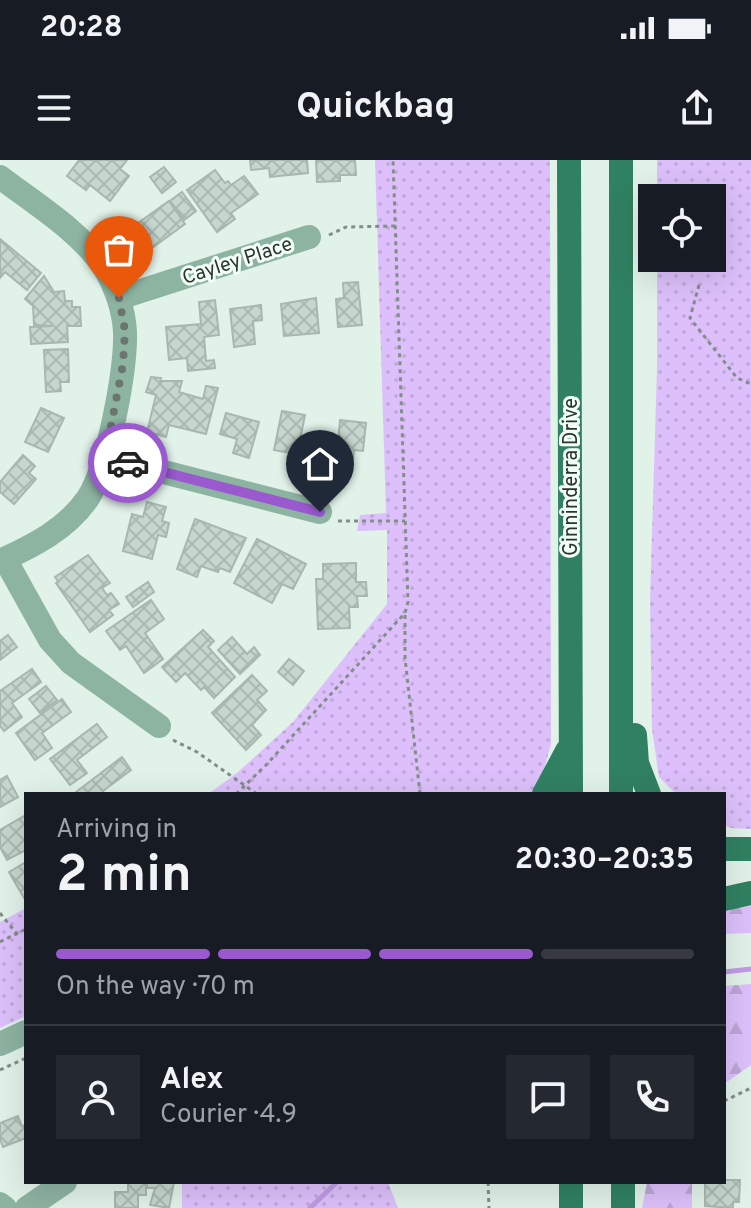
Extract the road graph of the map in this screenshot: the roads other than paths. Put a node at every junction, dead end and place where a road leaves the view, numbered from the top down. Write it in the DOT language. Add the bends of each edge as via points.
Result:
graph roads {
  1 [pos="569,160"];
  2 [pos="621,160"];
  3 [pos="2,182"];
  4 [pos="309,237"];
  5 [pos="119,298"];
  6 [pos="105,457"];
  7 [pos="320,512"];
  8 [pos="2,560"];
  9 [pos="620,634"];
  10 [pos="159,726"];
  11 [pos="571,744"];
  12 [pos="545,792"];
  13 [pos="571,792"];
  14 [pos="621,792"];
  15 [pos="648,792"];
  16 [pos="726,882"];
  17 [pos="751,882"];
  18 [pos="751,893"];
  19 [pos="726,899"];
  20 [pos="24,1033"];
  21 [pos="0,1044"];
  22 [pos="62,1184"];
  23 [pos="0,1204"];
  24 [pos="5,1208"];
  25 [pos="27,1208"];
  1 -- 11 [label="main road, Ginninderra Drive"];
  2 -- 9 [label="main road"];
  3 -- 5 [label="street" via="85,243"];
  4 -- 5 [label="street, Cayley Place"];
  5 -- 6 [label="street" via="123,364"];
  6 -- 7 [label="street"];
  6 -- 8 [label="street" via="88,498 68,522"];
  8 -- 10 [label="street" via="50,640 71,663"];
  9 -- 14 [label="main road"];
  9 -- 15 [label="main road" via="637,763"];
  11 -- 12 [label="main road"];
  11 -- 13 [label="main road, Ginninderra Drive"];
  16 -- 17 [label="main road"];
  18 -- 19 [label="main road"];
  20 -- 21 [label="street"];
  22 -- 25 [label="street"];
  23 -- 24 [label="street"];
}
